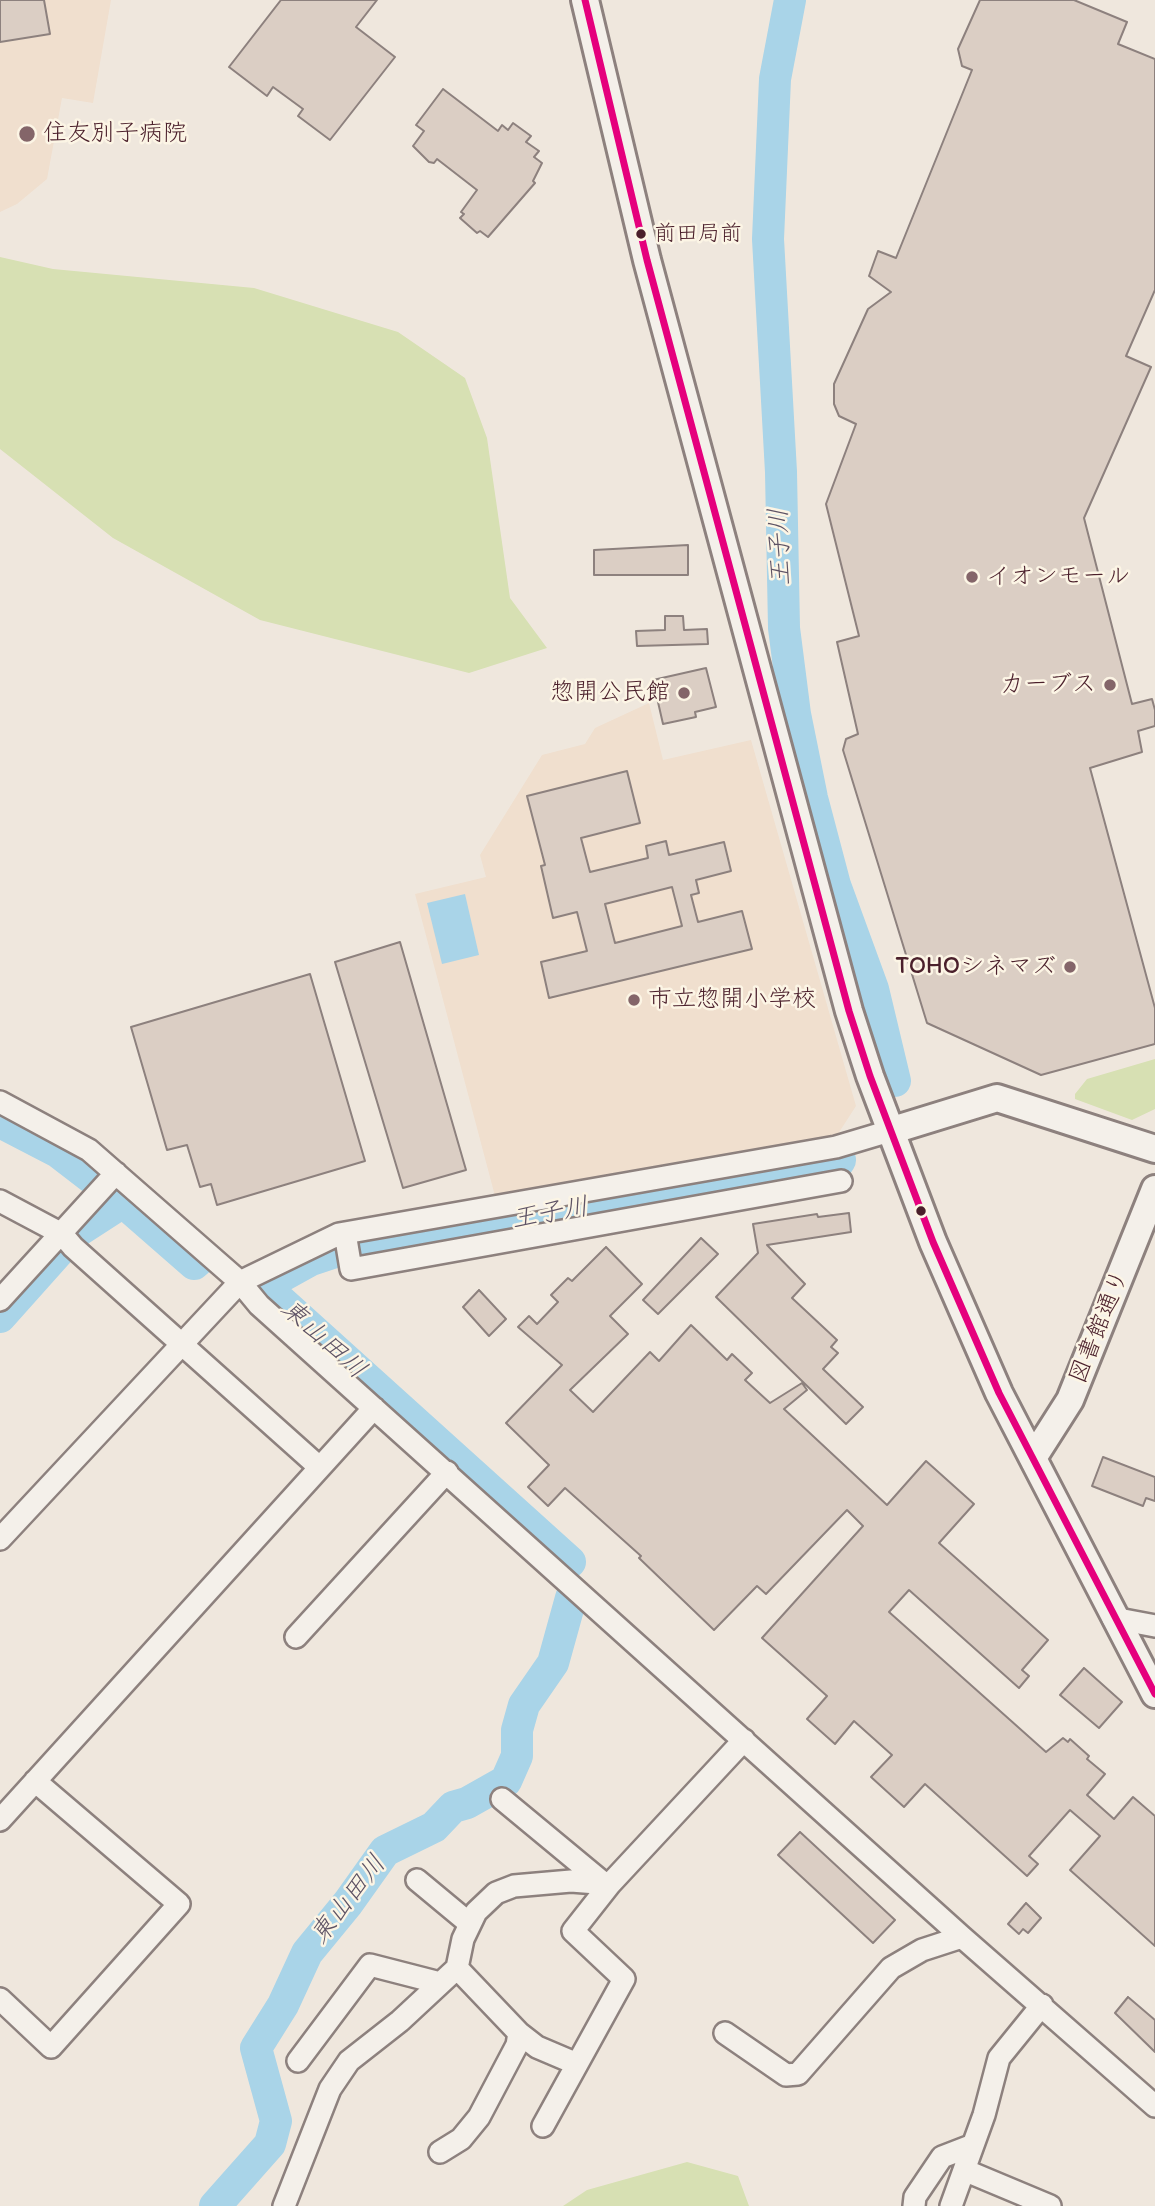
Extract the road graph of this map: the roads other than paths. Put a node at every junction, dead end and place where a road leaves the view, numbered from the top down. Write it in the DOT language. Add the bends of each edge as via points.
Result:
graph roads {
  1 [pos="585,0"];
  2 [pos="0,1102"];
  3 [pos="892,1130"];
  4 [pos="1155,1149"];
  5 [pos="114,1176"];
  6 [pos="841,1181"];
  7 [pos="0,1201"];
  8 [pos="1152,1205"];
  9 [pos="345,1234"];
  10 [pos="67,1239"];
  11 [pos="240,1282"];
  12 [pos="0,1300"];
  13 [pos="182,1344"];
  14 [pos="374,1408"];
  15 [pos="1033,1458"];
  16 [pos="318,1466"];
  17 [pos="447,1472"];
  18 [pos="0,1539"];
  19 [pos="1114,1618"];
  20 [pos="1155,1626"];
  21 [pos="296,1637"];
  22 [pos="1155,1694"];
  23 [pos="744,1740"];
  24 [pos="35,1781"];
  25 [pos="502,1799"];
  26 [pos="0,1820"];
  27 [pos="417,1880"];
  28 [pos="606,1883"];
  29 [pos="470,1924"];
  30 [pos="962,1937"];
  31 [pos="457,1968"];
  32 [pos="440,1983"];
  33 [pos="0,1998"];
  34 [pos="1042,2006"];
  35 [pos="519,2033"];
  36 [pos="725,2033"];
  37 [pos="298,2062"];
  38 [pos="578,2064"];
  39 [pos="1155,2106"];
  40 [pos="543,2126"];
  41 [pos="973,2145"];
  42 [pos="440,2151"];
  43 [pos="964,2170"];
  44 [pos="284,2206"];
  45 [pos="914,2206"];
  46 [pos="951,2206"];
  47 [pos="1051,2206"];
  1 -- 3 [label="street" via="647,260 849,1011"];
  2 -- 5 [label="street" via="89,1150"];
  3 -- 4 [label="street" via="997,1098"];
  3 -- 9 [label="street" via="836,1147"];
  3 -- 15 [label="street" via="939,1254 999,1393"];
  5 -- 10 [label="street"];
  5 -- 11 [label="street"];
  6 -- 9 [label="street" via="351,1269"];
  7 -- 10 [label="street"];
  8 -- 15 [label="street, 図書館通り" via="1070,1400"];
  9 -- 11 [label="street"];
  10 -- 12 [label="street"];
  10 -- 13 [label="street"];
  11 -- 13 [label="street"];
  11 -- 14 [label="street" via="259,1305"];
  13 -- 16 [label="street"];
  13 -- 18 [label="street"];
  14 -- 16 [label="street"];
  14 -- 17 [label="street"];
  15 -- 19 [label="street"];
  16 -- 24 [label="street"];
  17 -- 21 [label="street"];
  17 -- 23 [label="street"];
  19 -- 20 [label="street"];
  19 -- 22 [label="street"];
  23 -- 28 [label="street"];
  23 -- 30 [label="street"];
  24 -- 26 [label="street"];
  24 -- 33 [label="street" via="179,1904 51,2047"];
  25 -- 28 [label="street"];
  27 -- 29 [label="street"];
  28 -- 29 [label="street" via="514,1885 496,1894"];
  28 -- 38 [label="street" via="573,1931 624,1979"];
  29 -- 31 [label="street"];
  30 -- 34 [label="street"];
  30 -- 36 [label="street" via="922,1950 891,1968 798,2074 786,2075"];
  31 -- 32 [label="street"];
  31 -- 35 [label="street"];
  32 -- 37 [label="street" via="370,1965"];
  32 -- 44 [label="street" via="349,2061 330,2089"];
  34 -- 39 [label="street"];
  34 -- 41 [label="street" via="999,2058"];
  35 -- 38 [label="street" via="537,2047"];
  35 -- 42 [label="street" via="479,2117 461,2139"];
  38 -- 40 [label="street"];
  41 -- 43 [label="street"];
  41 -- 45 [label="street" via="942,2157 915,2197"];
  43 -- 46 [label="street"];
  43 -- 47 [label="street"];
}
